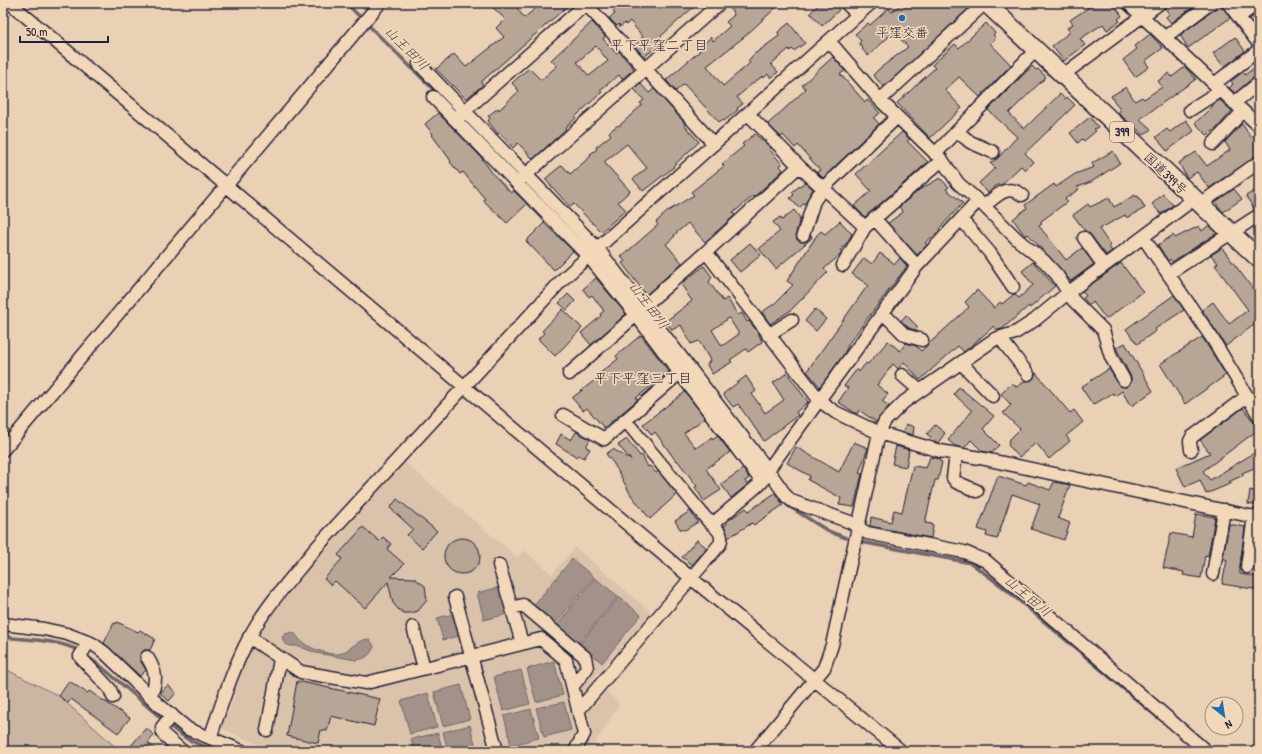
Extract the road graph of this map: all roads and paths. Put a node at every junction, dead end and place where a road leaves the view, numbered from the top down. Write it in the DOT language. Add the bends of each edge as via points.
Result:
graph roads {
  1 [pos="10,3"];
  2 [pos="380,3"];
  3 [pos="586,3"];
  4 [pos="720,3"];
  5 [pos="846,3"];
  6 [pos="871,3"];
  7 [pos="985,3"];
  8 [pos="1128,3"];
  9 [pos="1160,3"];
  10 [pos="1211,3"];
  11 [pos="1228,3"];
  12 [pos="1258,3"];
  13 [pos="858,15"];
  14 [pos="1142,16"];
  15 [pos="1239,17"];
  16 [pos="1165,37"];
  17 [pos="829,41"];
  18 [pos="1259,44"];
  19 [pos="1036,50"];
  20 [pos="1259,50"];
  21 [pos="419,64"];
  22 [pos="645,70"];
  23 [pos="1063,75"];
  24 [pos="1259,83"];
  25 [pos="1217,87"];
  26 [pos="434,97"];
  27 [pos="880,100"];
  28 [pos="1234,103"];
  29 [pos="1190,110"];
  30 [pos="1243,111"];
  31 [pos="748,114"];
  32 [pos="459,115"];
  33 [pos="897,117"];
  34 [pos="1257,122"];
  35 [pos="957,131"];
  36 [pos="714,144"];
  37 [pos="1213,144"];
  38 [pos="993,152"];
  39 [pos="938,157"];
  40 [pos="1259,162"];
  41 [pos="799,166"];
  42 [pos="521,179"];
  43 [pos="227,186"];
  44 [pos="823,188"];
  45 [pos="1022,195"];
  46 [pos="1197,202"];
  47 [pos="981,203"];
  48 [pos="1259,215"];
  49 [pos="874,218"];
  50 [pos="961,219"];
  51 [pos="865,227"];
  52 [pos="1230,233"];
  53 [pos="803,235"];
  54 [pos="1143,236"];
  55 [pos="1084,238"];
  56 [pos="706,252"];
  57 [pos="593,253"];
  58 [pos="1259,260"];
  59 [pos="843,265"];
  60 [pos="917,266"];
  61 [pos="1104,266"];
  62 [pos="1168,274"];
  63 [pos="1013,287"];
  64 [pos="1069,292"];
  65 [pos="640,311"];
  66 [pos="883,313"];
  67 [pos="792,320"];
  68 [pos="768,335"];
  69 [pos="1000,338"];
  70 [pos="922,340"];
  71 [pos="961,363"];
  72 [pos="684,370"];
  73 [pos="569,374"];
  74 [pos="1028,374"];
  75 [pos="902,375"];
  76 [pos="1124,380"];
  77 [pos="464,385"];
  78 [pos="920,391"];
  79 [pos="992,396"];
  80 [pos="1247,396"];
  81 [pos="820,401"];
  82 [pos="563,415"];
  83 [pos="1259,416"];
  84 [pos="625,420"];
  85 [pos="879,433"];
  86 [pos="3,450"];
  87 [pos="1191,450"];
  88 [pos="956,454"];
  89 [pos="768,470"];
  90 [pos="762,482"];
  91 [pos="977,491"];
  92 [pos="1224,510"];
  93 [pos="1256,517"];
  94 [pos="709,522"];
  95 [pos="858,527"];
  96 [pos="499,564"];
  97 [pos="1247,567"];
  98 [pos="1213,574"];
  99 [pos="691,578"];
  100 [pos="455,597"];
  101 [pos="512,608"];
  102 [pos="3,624"];
  103 [pos="413,627"];
  104 [pos="249,638"];
  105 [pos="89,642"];
  106 [pos="522,644"];
  107 [pos="471,656"];
  108 [pos="147,657"];
  109 [pos="280,659"];
  110 [pos="424,668"];
  111 [pos="816,680"];
  112 [pos="572,686"];
  113 [pos="150,696"];
  114 [pos="113,697"];
  115 [pos="578,711"];
  116 [pos="172,715"];
  117 [pos="267,730"];
  118 [pos="210,738"];
  119 [pos="572,750"];
  120 [pos="182,751"];
  121 [pos="242,751"];
  122 [pos="497,751"];
  123 [pos="755,751"];
  124 [pos="901,751"];
  125 [pos="1206,751"];
  1 -- 43 [label="street"];
  2 -- 43 [label="street"];
  3 -- 22 [label="street"];
  3 -- 32 [label="street"];
  4 -- 22 [label="street"];
  5 -- 13 [label="street"];
  6 -- 13 [label="street"];
  7 -- 19 [label="highway, 国道399号 / 399"];
  7 -- 27 [label="street"];
  8 -- 14 [label="street"];
  9 -- 14 [label="street"];
  10 -- 16 [label="street"];
  11 -- 15 [label="street"];
  12 -- 15 [label="street"];
  13 -- 17 [label="street"];
  14 -- 16 [label="street"];
  14 -- 23 [label="street"];
  15 -- 18 [label="street"];
  16 -- 25 [label="street"];
  17 -- 27 [label="street"];
  17 -- 31 [label="street"];
  19 -- 23 [label="highway, 国道399号 / 399"];
  19 -- 35 [label="street"];
  20 -- 25 [label="street"];
  21 -- 32 [label="street"];
  22 -- 36 [label="street"];
  22 -- 42 [label="street"];
  23 -- 46 [label="highway, 国道399号 / 399"];
  24 -- 28 [label="street"];
  25 -- 28 [label="street"];
  25 -- 29 [label="street"];
  26 -- 32 [label="street"];
  27 -- 33 [label="street"];
  28 -- 30 [label="street"];
  30 -- 34 [label="street"];
  30 -- 37 [label="street"];
  31 -- 36 [label="street"];
  31 -- 41 [label="street"];
  32 -- 42 [label="street"];
  33 -- 39 [label="street"];
  33 -- 44 [label="street"];
  35 -- 38 [label="street" via="970,142"];
  35 -- 39 [label="street"];
  36 -- 57 [label="street"];
  39 -- 47 [label="street" via="958,183"];
  39 -- 49 [label="street"];
  40 -- 46 [label="street"];
  41 -- 44 [label="street"];
  41 -- 56 [label="street"];
  42 -- 57 [label="street"];
  43 -- 77 [label="street"];
  43 -- 86 [label="street"];
  44 -- 51 [label="street"];
  44 -- 53 [label="street" via="814,201"];
  45 -- 47 [label="street" via="1012,189 1004,190"];
  46 -- 52 [label="highway, 国道399号 / 399"];
  46 -- 54 [label="street"];
  47 -- 50 [label="street"];
  47 -- 64 [label="street" via="1018,240 1044,261"];
  48 -- 52 [label="street"];
  49 -- 51 [label="street"];
  49 -- 60 [label="street"];
  50 -- 60 [label="street"];
  50 -- 63 [label="street" via="990,253"];
  51 -- 59 [label="street"];
  52 -- 58 [label="highway, 国道399号 / 399"];
  52 -- 62 [label="street"];
  54 -- 61 [label="street"];
  54 -- 62 [label="street"];
  55 -- 61 [label="street"];
  56 -- 65 [label="street"];
  56 -- 68 [label="street"];
  57 -- 65 [label="street"];
  57 -- 77 [label="street" via="564,278"];
  60 -- 66 [label="street"];
  61 -- 64 [label="street"];
  62 -- 80 [label="street" via="1212,338"];
  64 -- 69 [label="street" via="1030,324"];
  64 -- 76 [label="street" via="1103,330 1111,357"];
  65 -- 72 [label="street"];
  65 -- 73 [label="street"];
  66 -- 70 [label="street" via="905,335"];
  66 -- 81 [label="street"];
  67 -- 68 [label="street"];
  68 -- 81 [label="street"];
  69 -- 71 [label="street"];
  69 -- 74 [label="street"];
  71 -- 78 [label="street"];
  71 -- 79 [label="street"];
  72 -- 84 [label="street"];
  72 -- 89 [label="street"];
  72 -- 90 [label="street"];
  75 -- 78 [label="street"];
  77 -- 99 [label="street"];
  77 -- 104 [label="street" via="316,548"];
  78 -- 85 [label="street" via="896,408"];
  80 -- 83 [label="street"];
  80 -- 87 [label="street" via="1192,438"];
  81 -- 85 [label="street" via="847,418"];
  81 -- 89 [label="street"];
  82 -- 84 [label="street" via="604,439"];
  84 -- 94 [label="street"];
  85 -- 88 [label="street" via="940,452"];
  85 -- 95 [label="street"];
  88 -- 91 [label="street" via="953,478 956,482"];
  88 -- 92 [label="street"];
  89 -- 90 [label="street"];
  89 -- 95 [label="street" via="787,497 794,502"];
  90 -- 94 [label="street" via="716,521"];
  92 -- 93 [label="street"];
  92 -- 98 [label="street"];
  93 -- 97 [label="street"];
  94 -- 99 [label="street" via="721,534 722,539"];
  95 -- 111 [label="street" via="832,645 824,668"];
  95 -- 125 [label="street" via="867,533 964,552 986,561"];
  96 -- 101 [label="street"];
  99 -- 111 [label="street"];
  99 -- 115 [label="street"];
  100 -- 107 [label="street"];
  101 -- 106 [label="street"];
  101 -- 112 [label="street" via="523,605 585,657 587,668"];
  102 -- 105 [label="street" via="44,628"];
  103 -- 110 [label="street"];
  104 -- 109 [label="street"];
  104 -- 118 [label="street" via="232,674"];
  105 -- 113 [label="street" via="105,653"];
  105 -- 114 [label="street" via="80,656 110,689"];
  106 -- 107 [label="street"];
  106 -- 112 [label="street" via="541,639 566,660"];
  107 -- 110 [label="street"];
  107 -- 122 [label="street"];
  108 -- 113 [label="street" via="155,673 156,682"];
  109 -- 110 [label="street" via="301,672 366,683"];
  109 -- 117 [label="street"];
  111 -- 123 [label="street"];
  111 -- 124 [label="street"];
  112 -- 115 [label="street"];
  113 -- 116 [label="street"];
  115 -- 119 [label="street" via="584,734"];
  116 -- 118 [label="street" via="188,729"];
  116 -- 120 [label="street" via="162,727 163,734"];
  118 -- 121 [label="street"];
}
